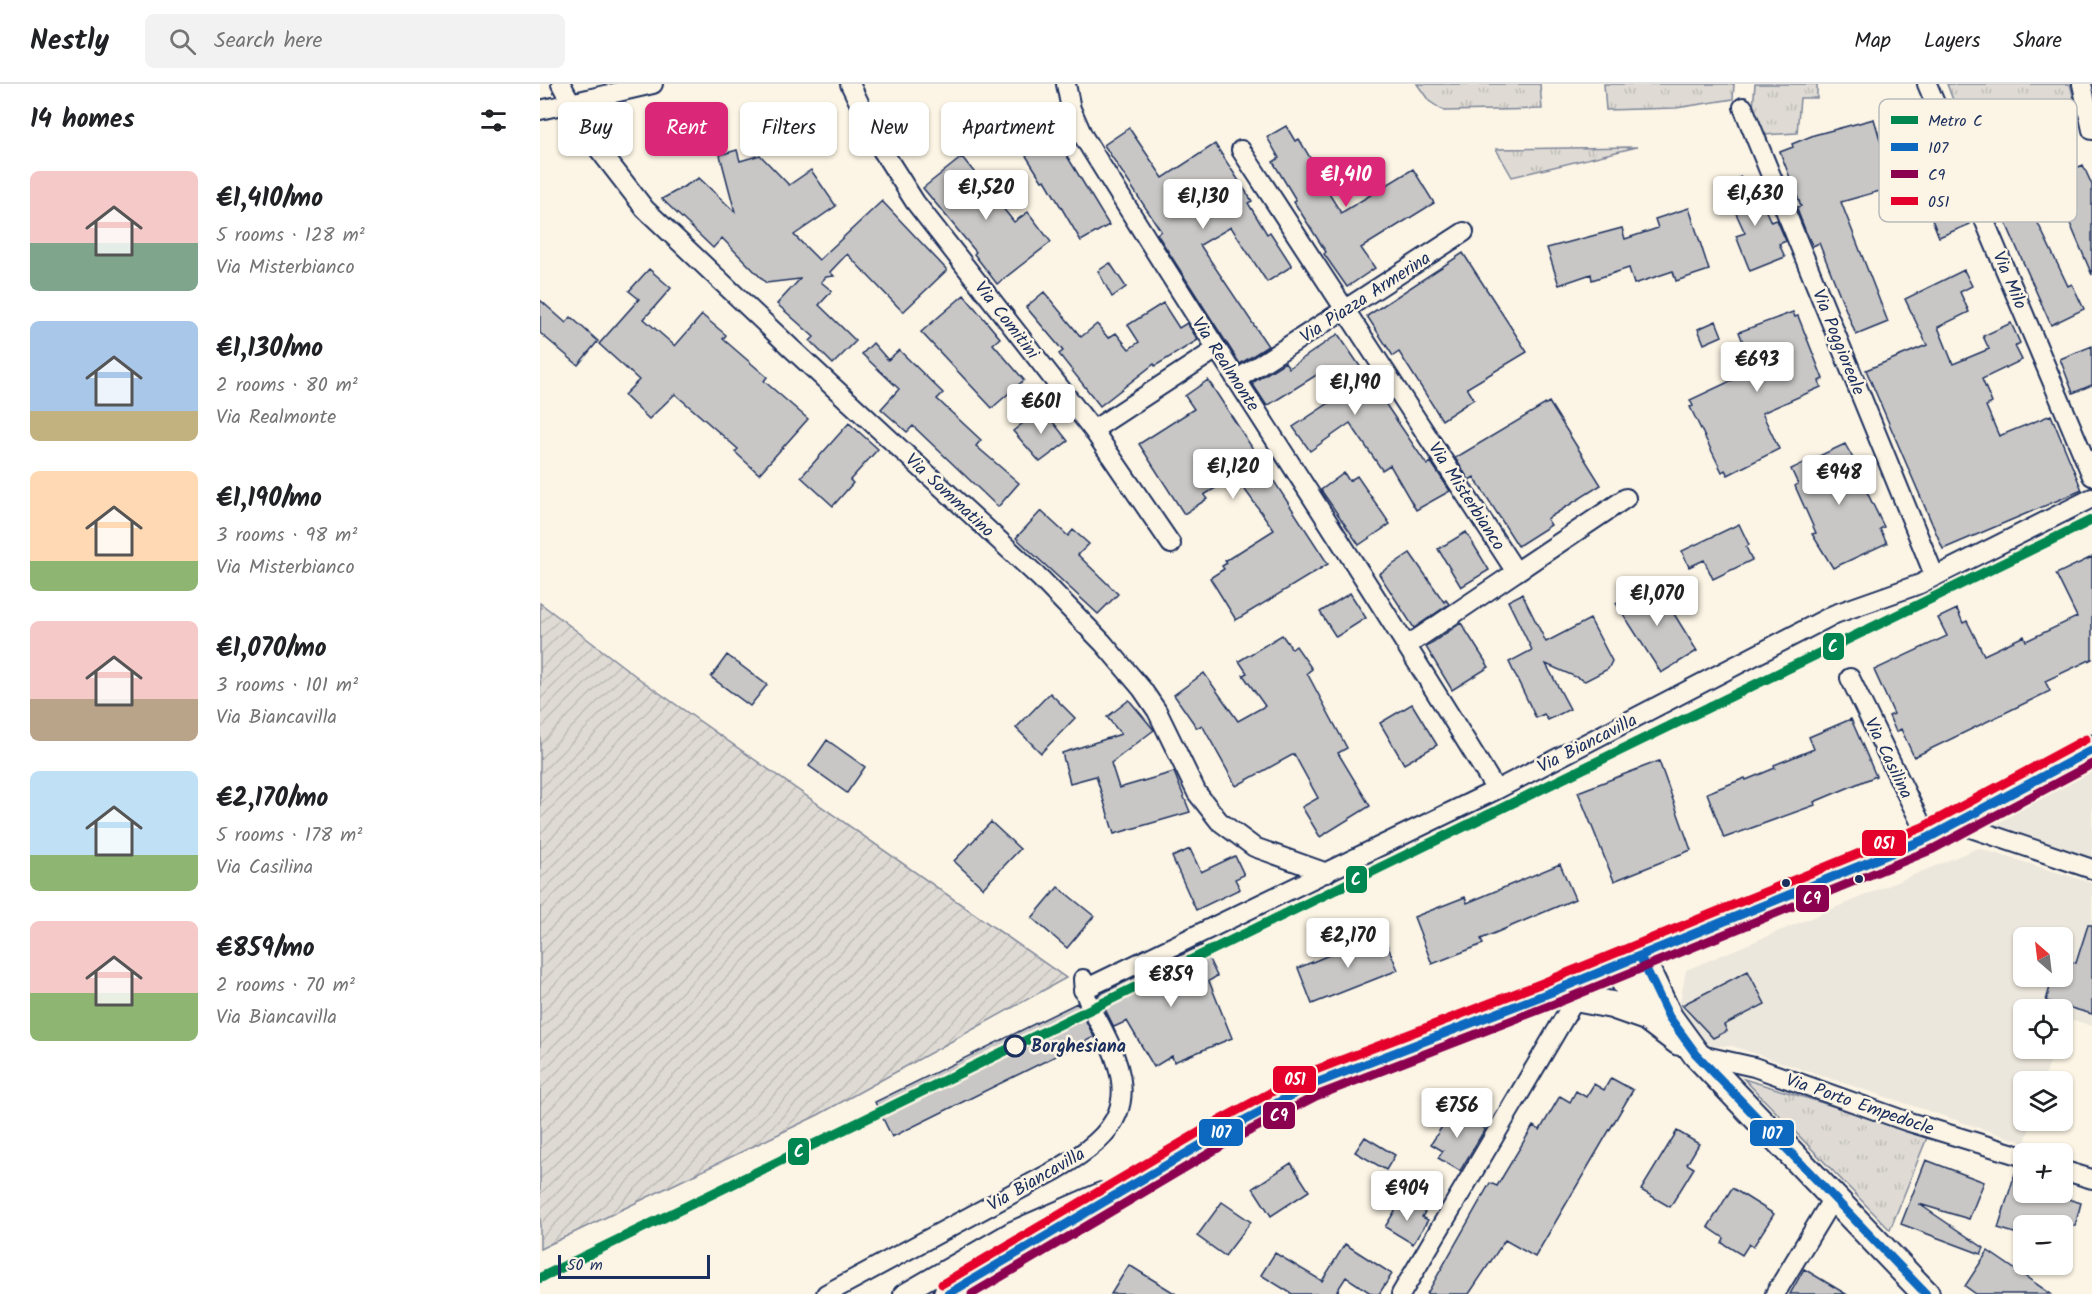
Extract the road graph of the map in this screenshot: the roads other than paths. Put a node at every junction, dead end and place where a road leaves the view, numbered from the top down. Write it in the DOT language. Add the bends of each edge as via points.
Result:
graph roads {
  1 [pos="561,84"];
  2 [pos="653,84"];
  3 [pos="850,84"];
  4 [pos="1066,84"];
  5 [pos="1927,84"];
  6 [pos="2082,84"];
  7 [pos="1933,99"];
  8 [pos="569,102"];
  9 [pos="558,105"];
  10 [pos="1743,107"];
  11 [pos="540,110"];
  12 [pos="2092,130"];
  13 [pos="1241,150"];
  14 [pos="604,156"];
  15 [pos="1985,222"];
  16 [pos="1464,232"];
  17 [pos="1347,309"];
  18 [pos="1215,350"];
  19 [pos="1236,380"];
  20 [pos="1093,430"];
  21 [pos="2092,476"];
  22 [pos="1626,498"];
  23 [pos="2092,498"];
  24 [pos="1171,544"];
  25 [pos="1516,572"];
  26 [pos="1935,577"];
  27 [pos="1408,645"];
  28 [pos="1850,678"];
  29 [pos="2092,750"];
  30 [pos="1496,790"];
  31 [pos="1959,824"];
  32 [pos="1928,838"];
  33 [pos="2092,869"];
  34 [pos="1327,873"];
  35 [pos="1627,961"];
  36 [pos="1562,996"];
  37 [pos="1647,1017"];
  38 [pos="1696,1054"];
  39 [pos="2013,1154"];
  40 [pos="2073,1173"];
  41 [pos="1150,1174"];
  42 [pos="2092,1179"];
  43 [pos="1833,1198"];
  44 [pos="854,1289"];
  45 [pos="826,1294"];
  46 [pos="903,1294"];
  47 [pos="948,1294"];
  48 [pos="1401,1294"];
  49 [pos="1775,1294"];
  50 [pos="1926,1294"];
  1 -- 8 [label="street, Via Sommatino"];
  2 -- 8 [label="street"];
  3 -- 20 [label="street, Via Comitini" via="882,150 915,202"];
  4 -- 18 [label="street, Via Realmonte" via="1078,128"];
  5 -- 7 [label="street, Via Milo"];
  6 -- 12 [label="street"];
  9 -- 11 [label="street"];
  10 -- 26 [label="street, Via Poggioreale"];
  13 -- 17 [label="street, Via Misterbianco"];
  14 -- 34 [label="street, Via Sommatino" via="645,208 798,356 1041,579 1103,643 1157,711 1197,793 1219,821 1254,847"];
  15 -- 21 [label="street, Via Milo"];
  16 -- 17 [label="street, Via Piazza Armerina"];
  17 -- 19 [label="street, Via Piazza Armerina"];
  17 -- 25 [label="street, Via Misterbianco"];
  18 -- 19 [label="street, Via Realmonte"];
  18 -- 20 [label="street"];
  19 -- 27 [label="street, Via Realmonte"];
  20 -- 24 [label="street, Via Comitini"];
  22 -- 25 [label="street"];
  23 -- 26 [label="street, Via Biancavilla"];
  25 -- 27 [label="street"];
  26 -- 30 [label="street, Via Biancavilla" via="1835,614"];
  27 -- 30 [label="street, Via Realmonte"];
  28 -- 32 [label="street, Via Casilina"];
  29 -- 31 [label="main road"];
  30 -- 34 [label="street, Via Biancavilla"];
  31 -- 32 [label="main road"];
  31 -- 33 [label="street"];
  32 -- 35 [label="main road"];
  34 -- 44 [label="street, Via Biancavilla" via="1083,984 1116,1061 1122,1089 1117,1118 1104,1137 1056,1170"];
  35 -- 36 [label="main road"];
  35 -- 37 [label="main road"];
  35 -- 38 [label="main road" via="1649,979 1669,1017"];
  36 -- 37 [label="main road" via="1612,1005"];
  36 -- 41 [label="main road" via="1311,1085"];
  36 -- 48 [label="street"];
  37 -- 38 [label="main road"];
  38 -- 39 [label="street, Via Porto Empedocle" via="1754,1066 1906,1121"];
  38 -- 43 [label="main road"];
  40 -- 42 [label="street"];
  41 -- 46 [label="street" via="1030,1222"];
  41 -- 47 [label="main road"];
  43 -- 49 [label="street"];
  43 -- 50 [label="main road"];
  44 -- 45 [label="street, Via Biancavilla"];
}
